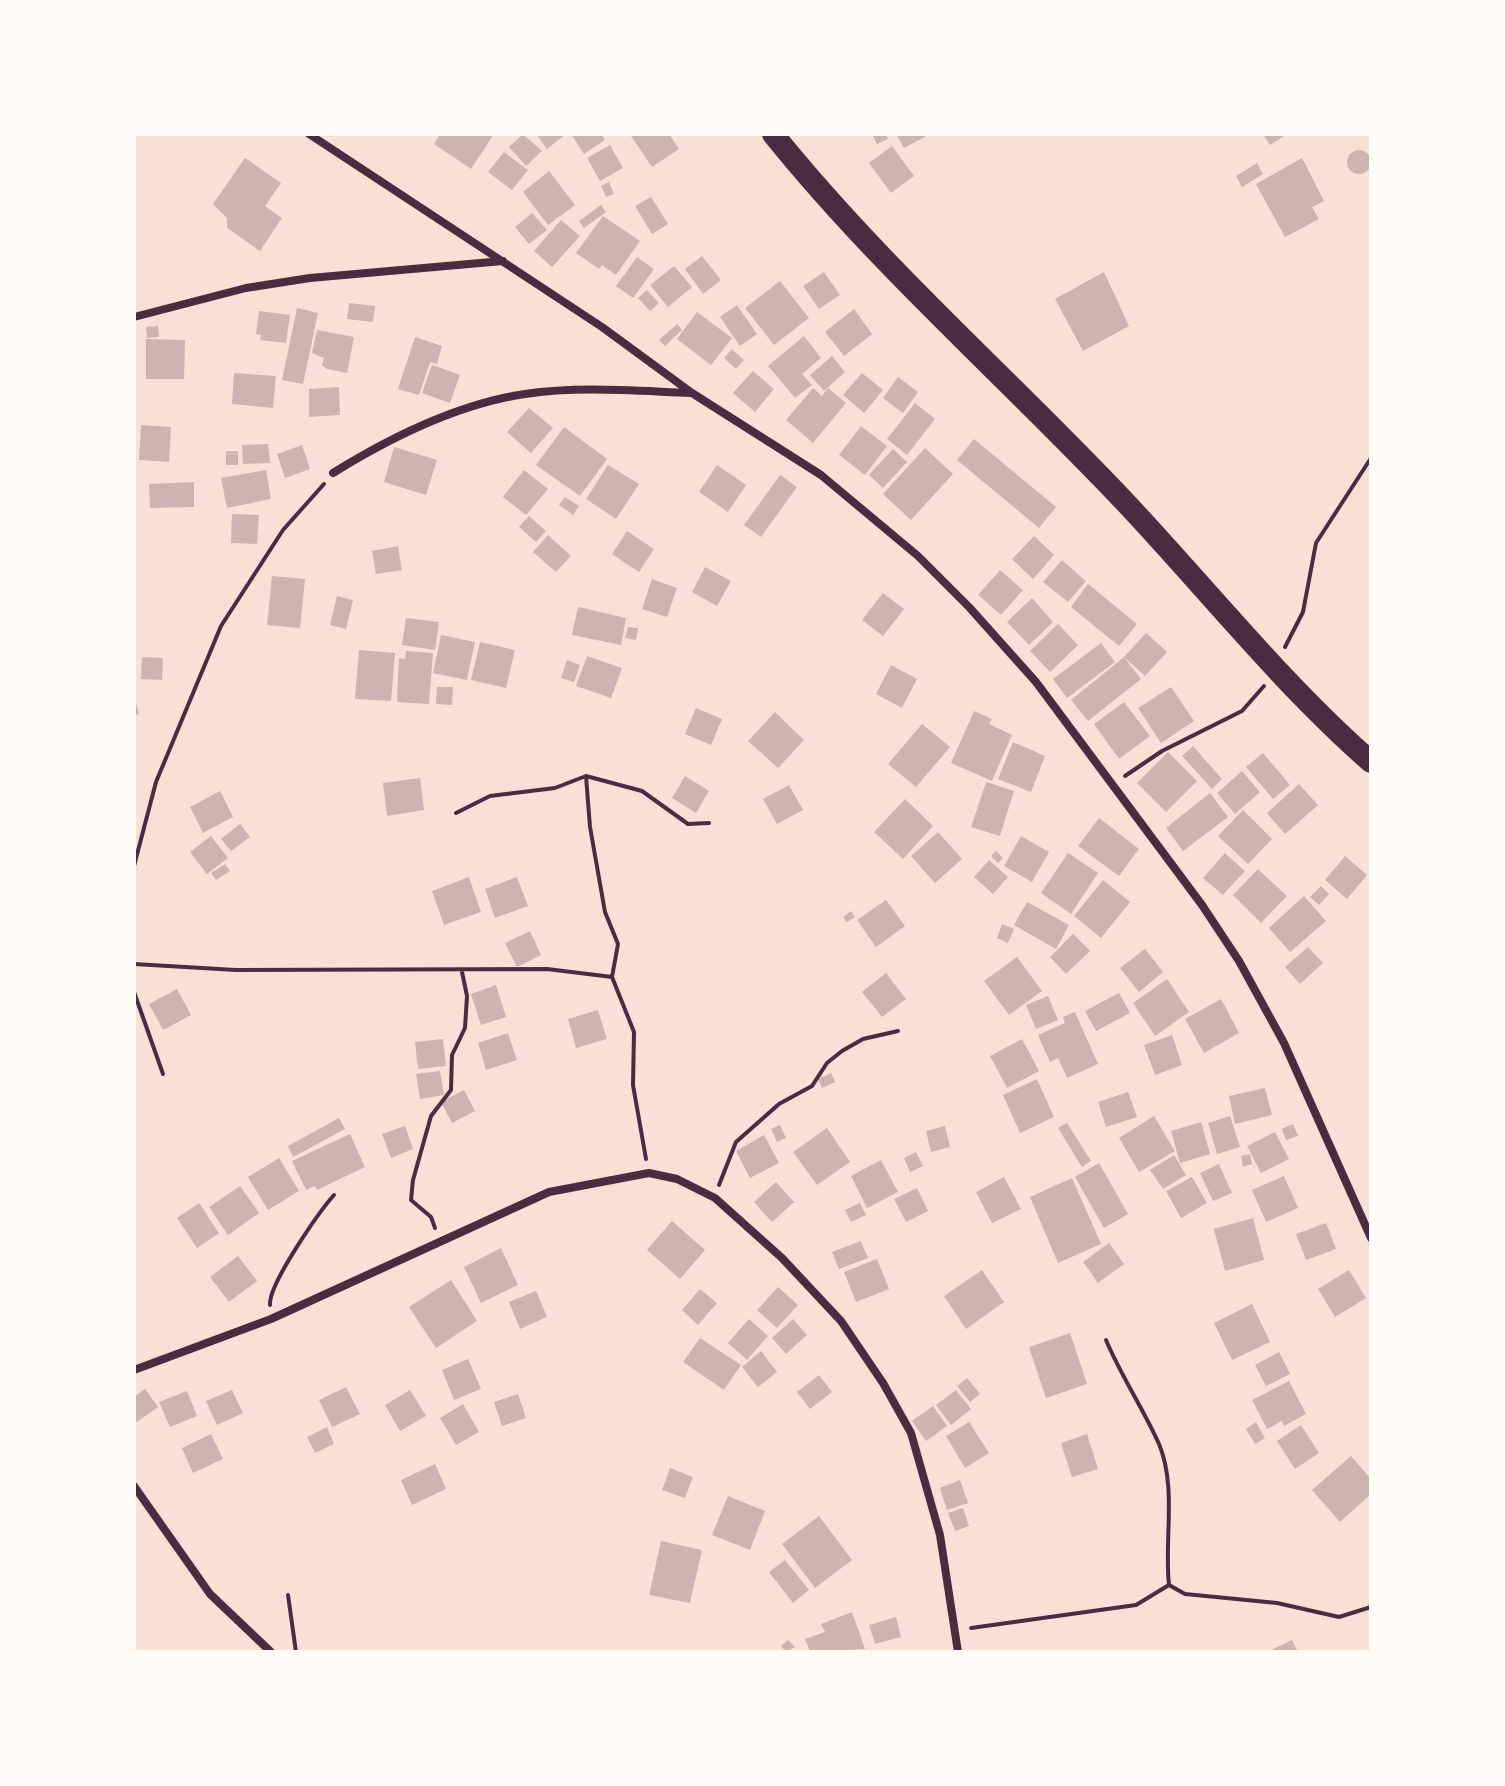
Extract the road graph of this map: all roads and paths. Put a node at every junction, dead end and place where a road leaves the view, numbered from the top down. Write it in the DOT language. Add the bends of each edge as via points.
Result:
graph roads {
  1 [pos="309,134"];
  2 [pos="773,134"];
  3 [pos="504,261"];
  4 [pos="134,317"];
  5 [pos="692,393"];
  6 [pos="333,473"];
  7 [pos="1371,762"];
  8 [pos="586,776"];
  9 [pos="456,813"];
  10 [pos="709,823"];
  11 [pos="134,866"];
  12 [pos="134,964"];
  13 [pos="462,971"];
  14 [pos="612,977"];
  15 [pos="134,992"];
  16 [pos="898,1031"];
  17 [pos="163,1074"];
  18 [pos="649,1173"];
  19 [pos="334,1195"];
  20 [pos="715,1198"];
  21 [pos="1371,1238"];
  22 [pos="439,1242"];
  23 [pos="271,1319"];
  24 [pos="1106,1340"];
  25 [pos="134,1370"];
  26 [pos="134,1486"];
  27 [pos="1169,1585"];
  28 [pos="288,1595"];
  29 [pos="1371,1607"];
  30 [pos="955,1627"];
  31 [pos="271,1652"];
  32 [pos="296,1652"];
  33 [pos="958,1652"];
  1 -- 3 [label="street"];
  2 -- 7 [label="highway" via="902,280 1123,500 1278,670"];
  3 -- 4 [label="street" via="310,278 246,288"];
  3 -- 5 [label="street"];
  5 -- 6 [label="street" via="525,394 424,424"];
  5 -- 21 [label="street" via="863,508 939,576 1036,682 1239,961 1284,1043"];
  6 -- 11 [label="path" via="283,530 221,626 156,782"];
  8 -- 9 [label="path" via="555,788 490,796"];
  8 -- 10 [label="path" via="642,791 688,824"];
  8 -- 14 [label="path" via="605,912 618,944"];
  12 -- 13 [label="path"];
  13 -- 14 [label="path" via="547,969"];
  13 -- 22 [label="path" via="465,1028 452,1055 451,1090 431,1116 411,1200 431,1217"];
  14 -- 18 [label="path" via="634,1032 633,1085"];
  15 -- 17 [label="path"];
  16 -- 20 [label="path" via="863,1039 842,1051 812,1086 779,1104 736,1142"];
  18 -- 20 [label="street" via="677,1179"];
  18 -- 22 [label="street" via="549,1192"];
  19 -- 23 [label="path" via="269,1298"];
  20 -- 30 [label="street" via="841,1321 911,1433 940,1535"];
  22 -- 23 [label="street"];
  23 -- 25 [label="street"];
  24 -- 27 [label="path" via="1159,1445 1165,1468"];
  26 -- 31 [label="street" via="210,1594"];
  27 -- 29 [label="path" via="1185,1594 1277,1603 1339,1617"];
  27 -- 30 [label="path" via="1136,1605"];
  28 -- 32 [label="path"];
  30 -- 33 [label="street"];
}
